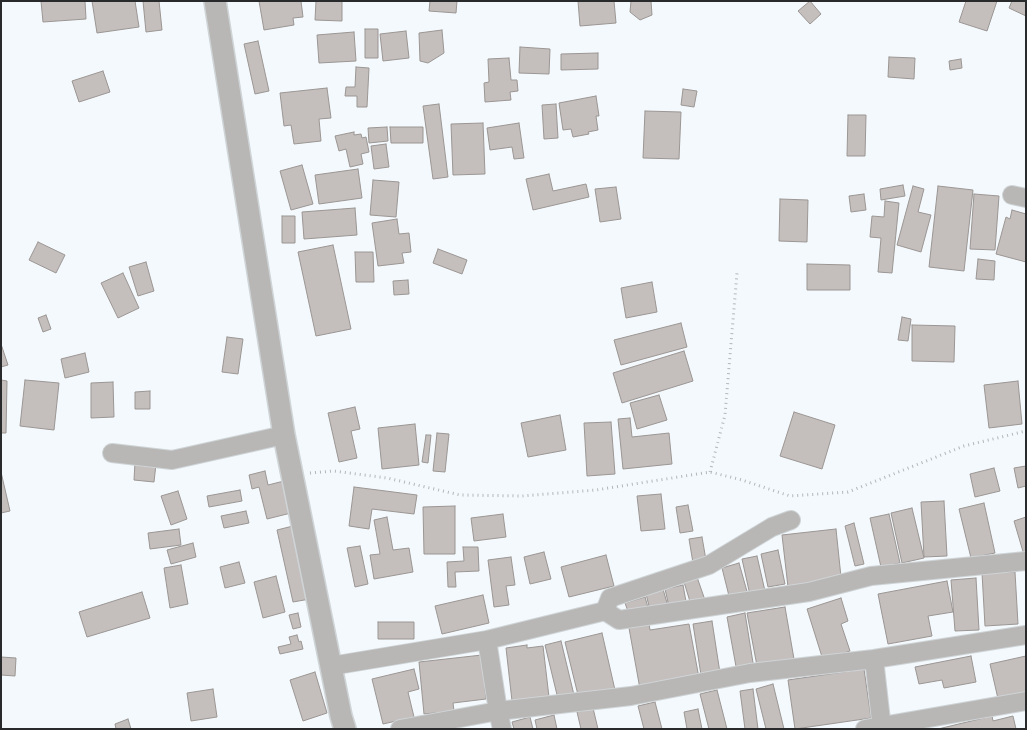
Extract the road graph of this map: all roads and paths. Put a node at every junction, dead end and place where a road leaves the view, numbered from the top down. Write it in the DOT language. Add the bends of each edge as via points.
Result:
graph roads {
  1 [pos="215,1"];
  2 [pos="737,274"];
  3 [pos="1026,430"];
  4 [pos="284,435"];
  5 [pos="112,453"];
  6 [pos="710,472"];
  7 [pos="292,474"];
  8 [pos="791,520"];
  9 [pos="1026,561"];
  10 [pos="605,611"];
  11 [pos="1026,635"];
  12 [pos="487,640"];
  13 [pos="874,659"];
  14 [pos="331,666"];
  15 [pos="1026,701"];
  16 [pos="498,711"];
  17 [pos="876,728"];
  18 [pos="345,729"];
  19 [pos="400,729"];
  20 [pos="502,729"];
  1 -- 4 [label="street"];
  2 -- 6 [label="path" via="725,415"];
  3 -- 6 [label="path" via="964,446 848,492 790,496"];
  4 -- 5 [label="street" via="172,460"];
  4 -- 7 [label="street"];
  6 -- 7 [label="path" via="596,490 522,496 460,495 387,478 334,471"];
  7 -- 14 [label="street"];
  8 -- 10 [label="street" via="772,527 710,565 610,598"];
  9 -- 10 [label="street" via="871,576 809,592 619,620"];
  10 -- 12 [label="street"];
  11 -- 13 [label="street"];
  12 -- 14 [label="street"];
  12 -- 16 [label="street"];
  13 -- 16 [label="street" via="750,673 631,696"];
  13 -- 17 [label="street"];
  14 -- 18 [label="street"];
  15 -- 17 [label="street"];
  16 -- 19 [label="street"];
  16 -- 20 [label="street"];
}
